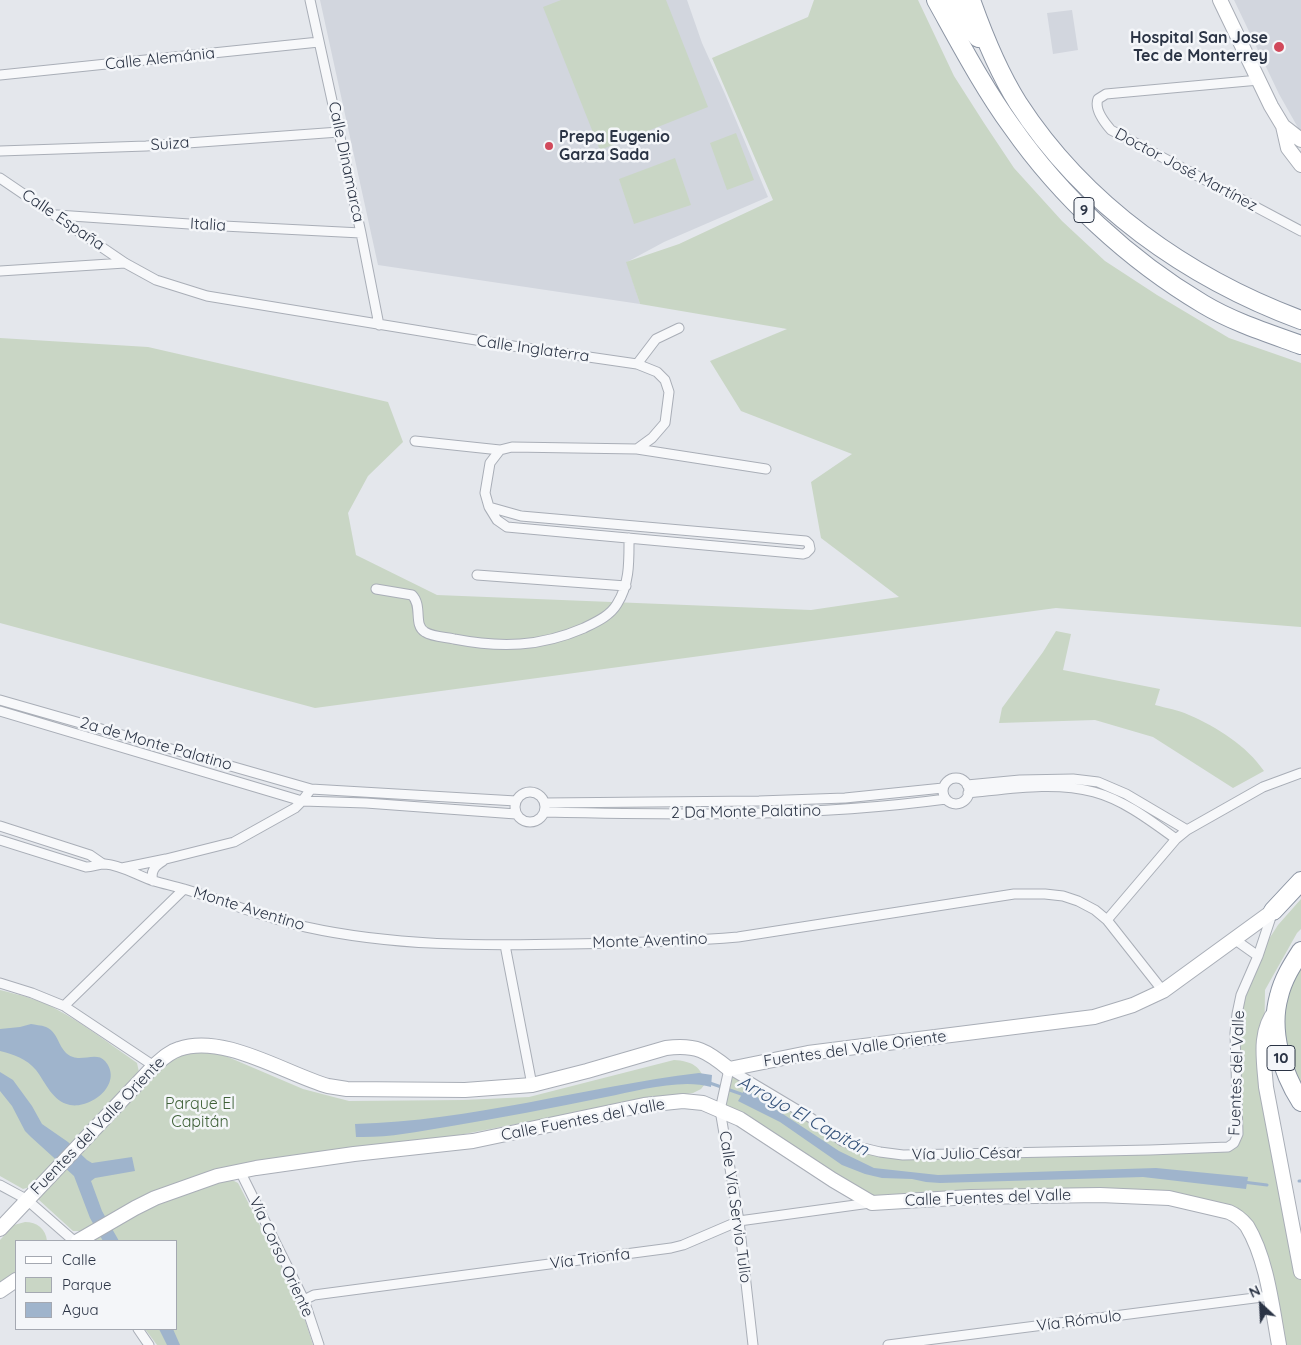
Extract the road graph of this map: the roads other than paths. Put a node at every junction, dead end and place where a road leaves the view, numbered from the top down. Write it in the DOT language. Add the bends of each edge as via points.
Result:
graph roads {
  1 [pos="310,0"];
  2 [pos="936,0"];
  3 [pos="954,0"];
  4 [pos="971,0"];
  5 [pos="1220,0"];
  6 [pos="319,42"];
  7 [pos="999,66"];
  8 [pos="0,75"];
  9 [pos="1259,80"];
  10 [pos="1284,126"];
  11 [pos="339,132"];
  12 [pos="1301,140"];
  13 [pos="0,151"];
  14 [pos="1301,165"];
  15 [pos="0,178"];
  16 [pos="10,184"];
  17 [pos="0,186"];
  18 [pos="56,215"];
  19 [pos="1301,231"];
  20 [pos="361,233"];
  21 [pos="125,263"];
  22 [pos="0,272"];
  23 [pos="1301,320"];
  24 [pos="379,325"];
  25 [pos="679,328"];
  26 [pos="1301,345"];
  27 [pos="637,364"];
  28 [pos="415,441"];
  29 [pos="637,449"];
  30 [pos="500,450"];
  31 [pos="766,469"];
  32 [pos="489,507"];
  33 [pos="629,538"];
  34 [pos="478,574"];
  35 [pos="626,586"];
  36 [pos="376,589"];
  37 [pos="0,700"];
  38 [pos="0,711"];
  39 [pos="1301,773"];
  40 [pos="943,788"];
  41 [pos="311,789"];
  42 [pos="968,789"];
  43 [pos="946,800"];
  44 [pos="516,801"];
  45 [pos="302,802"];
  46 [pos="545,808"];
  47 [pos="516,814"];
  48 [pos="0,826"];
  49 [pos="1187,830"];
  50 [pos="1176,838"];
  51 [pos="0,840"];
  52 [pos="166,859"];
  53 [pos="103,864"];
  54 [pos="122,868"];
  55 [pos="152,881"];
  56 [pos="1301,881"];
  57 [pos="184,889"];
  58 [pos="1273,911"];
  59 [pos="1107,920"];
  60 [pos="1234,940"];
  61 [pos="505,945"];
  62 [pos="1301,951"];
  63 [pos="1258,956"];
  64 [pos="0,983"];
  65 [pos="1163,992"];
  66 [pos="64,1006"];
  67 [pos="1276,1010"];
  68 [pos="154,1066"];
  69 [pos="729,1069"];
  70 [pos="532,1085"];
  71 [pos="1301,1102"];
  72 [pos="720,1110"];
  73 [pos="1228,1147"];
  74 [pos="240,1171"];
  75 [pos="0,1184"];
  76 [pos="26,1199"];
  77 [pos="872,1202"];
  78 [pos="739,1221"];
  79 [pos="0,1228"];
  80 [pos="73,1240"];
  81 [pos="80,1240"];
  82 [pos="1301,1272"];
  83 [pos="15,1281"];
  84 [pos="0,1291"];
  85 [pos="1270,1296"];
  86 [pos="304,1300"];
  87 [pos="139,1330"];
  88 [pos="149,1345"];
  89 [pos="319,1345"];
  90 [pos="753,1345"];
  91 [pos="888,1345"];
  92 [pos="1279,1345"];
  1 -- 6 [label="street, Calle Dinamarca"];
  2 -- 26 [label="highway, 9" via="1012,127 1059,184 1114,239 1204,305"];
  3 -- 7 [label="highway"];
  4 -- 7 [label="highway, 9"];
  5 -- 9 [label="street"];
  6 -- 8 [label="street, Calle Alemánia"];
  6 -- 11 [label="street, Calle Dinamarca"];
  7 -- 23 [label="highway, 9" via="1017,102 1049,146 1130,226 1168,254 1220,285"];
  9 -- 10 [label="street"];
  9 -- 19 [label="street, Doctor José Martínez" via="1106,94 1096,104 1111,130"];
  10 -- 12 [label="street"];
  10 -- 14 [label="street" via="1288,148"];
  11 -- 13 [label="street, Suiza" via="146,146"];
  11 -- 20 [label="street, Calle Dinamarca"];
  15 -- 16 [label="street, Calle España"];
  16 -- 17 [label="street"];
  16 -- 18 [label="street, Calle España"];
  18 -- 20 [label="street, Italia"];
  18 -- 21 [label="street, Calle España"];
  20 -- 24 [label="street, Calle Dinamarca"];
  21 -- 22 [label="street"];
  21 -- 24 [label="street, Calle Inglaterra" via="156,280 207,296"];
  24 -- 27 [label="street, Calle Inglaterra"];
  25 -- 27 [label="street" via="656,339"];
  27 -- 29 [label="street, Calle Inglaterra" via="657,372 665,380 669,392 664,423"];
  28 -- 30 [label="street"];
  29 -- 30 [label="street" via="512,446"];
  29 -- 31 [label="street"];
  30 -- 32 [label="street" via="490,463 485,493"];
  32 -- 33 [label="street" via="497,520 508,527"];
  32 -- 33 [label="street" via="521,516 806,542 810,546 804,554"];
  33 -- 35 [label="street"];
  34 -- 35 [label="street"];
  35 -- 36 [label="street" via="618,604 593,624 559,638 523,645 468,642 423,631 419,626 418,604 412,595"];
  37 -- 41 [label="street, 2a de Monte Palatino"];
  38 -- 45 [label="street, 2a de Monte Palatino"];
  39 -- 49 [label="street" via="1263,787"];
  40 -- 42 [label="street" via="954,778 962,780"];
  40 -- 43 [label="street"];
  40 -- 46 [label="street, 2 Da Monte Palatino" via="845,798"];
  41 -- 44 [label="street"];
  41 -- 45 [label="street"];
  42 -- 43 [label="street" via="964,800 957,804"];
  42 -- 49 [label="street" via="1020,780 1098,782 1133,798"];
  42 -- 50 [label="street" via="1068,787 1095,792 1130,808"];
  43 -- 46 [label="street, 2 Da Monte Palatino" via="845,810 757,814"];
  44 -- 46 [label="street" via="522,794 532,792 540,796"];
  44 -- 47 [label="street"];
  45 -- 47 [label="street" via="366,803"];
  45 -- 52 [label="street" via="234,842"];
  46 -- 47 [label="street" via="539,820 530,823"];
  48 -- 53 [label="street, Monte Aventino" via="90,855"];
  49 -- 50 [label="street"];
  50 -- 59 [label="street"];
  51 -- 53 [label="street, Monte Aventino" via="86,867"];
  52 -- 54 [label="street"];
  52 -- 55 [label="street" via="154,868"];
  53 -- 54 [label="street, Monte Aventino"];
  54 -- 55 [label="street, Monte Aventino"];
  55 -- 57 [label="street, Monte Aventino"];
  56 -- 58 [label="highway"];
  57 -- 61 [label="street, Monte Aventino" via="259,914 343,934 397,942"];
  57 -- 66 [label="street"];
  58 -- 60 [label="street, Fuentes del Valle Oriente"];
  58 -- 63 [label="street, Fuentes del Valle"];
  59 -- 61 [label="street, Monte Aventino" via="1095,910 1063,896 1014,894 738,937"];
  59 -- 65 [label="street, Monte Aventino"];
  60 -- 63 [label="street"];
  60 -- 65 [label="street, Fuentes del Valle Oriente"];
  61 -- 70 [label="street"];
  62 -- 67 [label="highway" via="1287,974"];
  63 -- 73 [label="street, Fuentes del Valle" via="1237,1014 1238,1134"];
  64 -- 66 [label="street"];
  65 -- 69 [label="street, Fuentes del Valle Oriente" via="1094,1017 808,1053"];
  66 -- 68 [label="street"];
  67 -- 71 [label="highway, 10" via="1283,1065"];
  67 -- 82 [label="street" via="1264,1035 1266,1086"];
  68 -- 70 [label="street, Fuentes del Valle Oriente" via="179,1049 204,1045 223,1048 328,1086 347,1089 465,1090"];
  68 -- 76 [label="street, Fuentes del Valle Oriente"];
  69 -- 70 [label="street, Fuentes del Valle Oriente" via="702,1050 677,1047"];
  69 -- 72 [label="street, Calle Vía Servio Tulio"];
  69 -- 73 [label="street, Vía Julio César" via="811,1118 842,1141 880,1152 903,1155"];
  72 -- 74 [label="street, Calle Fuentes del Valle" via="703,1103 683,1101 644,1105 473,1141"];
  72 -- 77 [label="street, Calle Fuentes del Valle" via="740,1119"];
  72 -- 78 [label="street, Calle Vía Servio Tulio"];
  74 -- 81 [label="street, Calle Fuentes del Valle" via="155,1198"];
  74 -- 86 [label="street, Vía Corso Oriente"];
  75 -- 76 [label="street"];
  76 -- 79 [label="street, Fuentes del Valle Oriente"];
  76 -- 80 [label="street"];
  77 -- 78 [label="street, Vía Trionfa"];
  77 -- 85 [label="street, Calle Fuentes del Valle" via="1100,1195 1169,1198 1218,1208 1237,1216 1246,1225 1258,1250"];
  78 -- 86 [label="street, Vía Trionfa" via="671,1248 314,1295"];
  78 -- 90 [label="street, Calle Vía Servio Tulio"];
  83 -- 84 [label="street"];
  85 -- 91 [label="street, Vía Rómulo"];
  85 -- 92 [label="street, Calle Fuentes del Valle"];
  86 -- 89 [label="street, Vía Corso Oriente"];
  87 -- 88 [label="street"];
}
